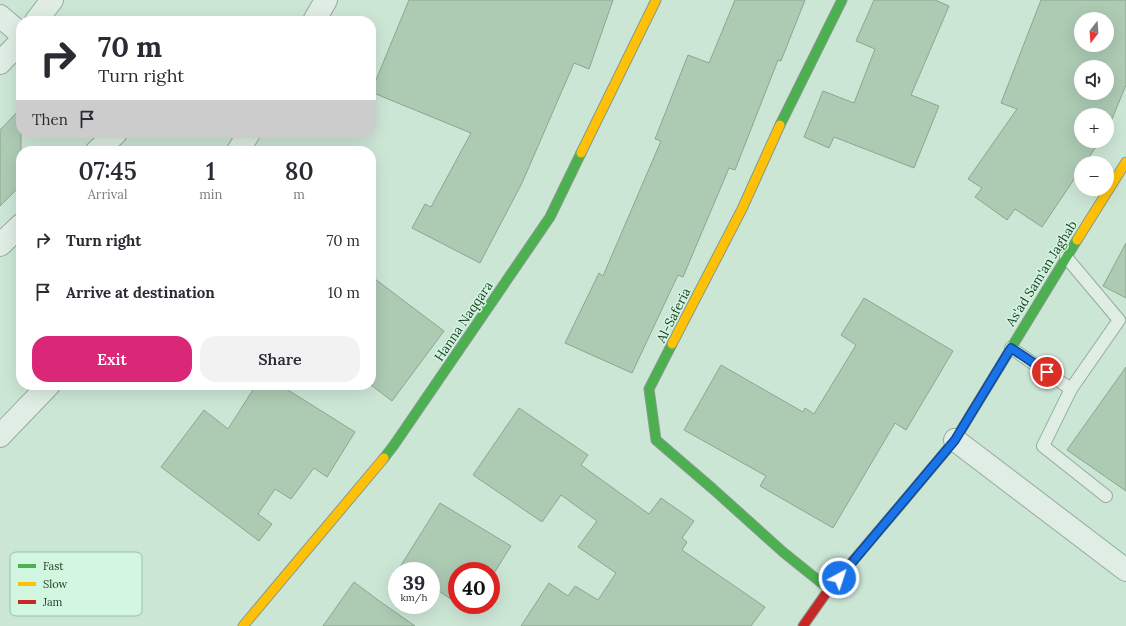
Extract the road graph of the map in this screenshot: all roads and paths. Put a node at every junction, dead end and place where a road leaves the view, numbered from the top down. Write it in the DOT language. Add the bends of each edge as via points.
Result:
graph roads {
  1 [pos="52,0"];
  2 [pos="326,0"];
  3 [pos="656,0"];
  4 [pos="842,0"];
  5 [pos="0,16"];
  6 [pos="40,16"];
  7 [pos="317,16"];
  8 [pos="16,30"];
  9 [pos="16,46"];
  10 [pos="0,63"];
  11 [pos="111,138"];
  12 [pos="102,146"];
  13 [pos="1126,162"];
  14 [pos="16,230"];
  15 [pos="0,245"];
  16 [pos="1066,257"];
  17 [pos="1123,319"];
  18 [pos="1011,348"];
  19 [pos="1071,389"];
  20 [pos="44,390"];
  21 [pos="0,436"];
  22 [pos="955,440"];
  23 [pos="1106,496"];
  24 [pos="1126,570"];
  25 [pos="829,589"];
  26 [pos="243,626"];
  27 [pos="802,626"];
  1 -- 6 [label="street"];
  2 -- 7 [label="street"];
  3 -- 26 [label="street, Hanna Naqqara" via="550,217 394,445"];
  4 -- 25 [label="street, Al-Saferia" via="773,138 742,209 649,390 656,440"];
  5 -- 8 [label="street"];
  9 -- 10 [label="street"];
  11 -- 12 [label="street"];
  13 -- 16 [label="street, As'ad Sam'an Jaghab"];
  14 -- 15 [label="street"];
  16 -- 17 [label="lane"];
  16 -- 18 [label="street, As'ad Sam'an Jaghab"];
  17 -- 19 [label="lane"];
  18 -- 19 [label="lane"];
  18 -- 22 [label="street, As'ad Sam'an Jaghab"];
  19 -- 23 [label="lane" via="1043,446"];
  20 -- 21 [label="street"];
  22 -- 24 [label="street"];
  22 -- 25 [label="street, As'ad Sam'an Jaghab"];
  25 -- 27 [label="street, As'ad Sam'an Jaghab"];
}
